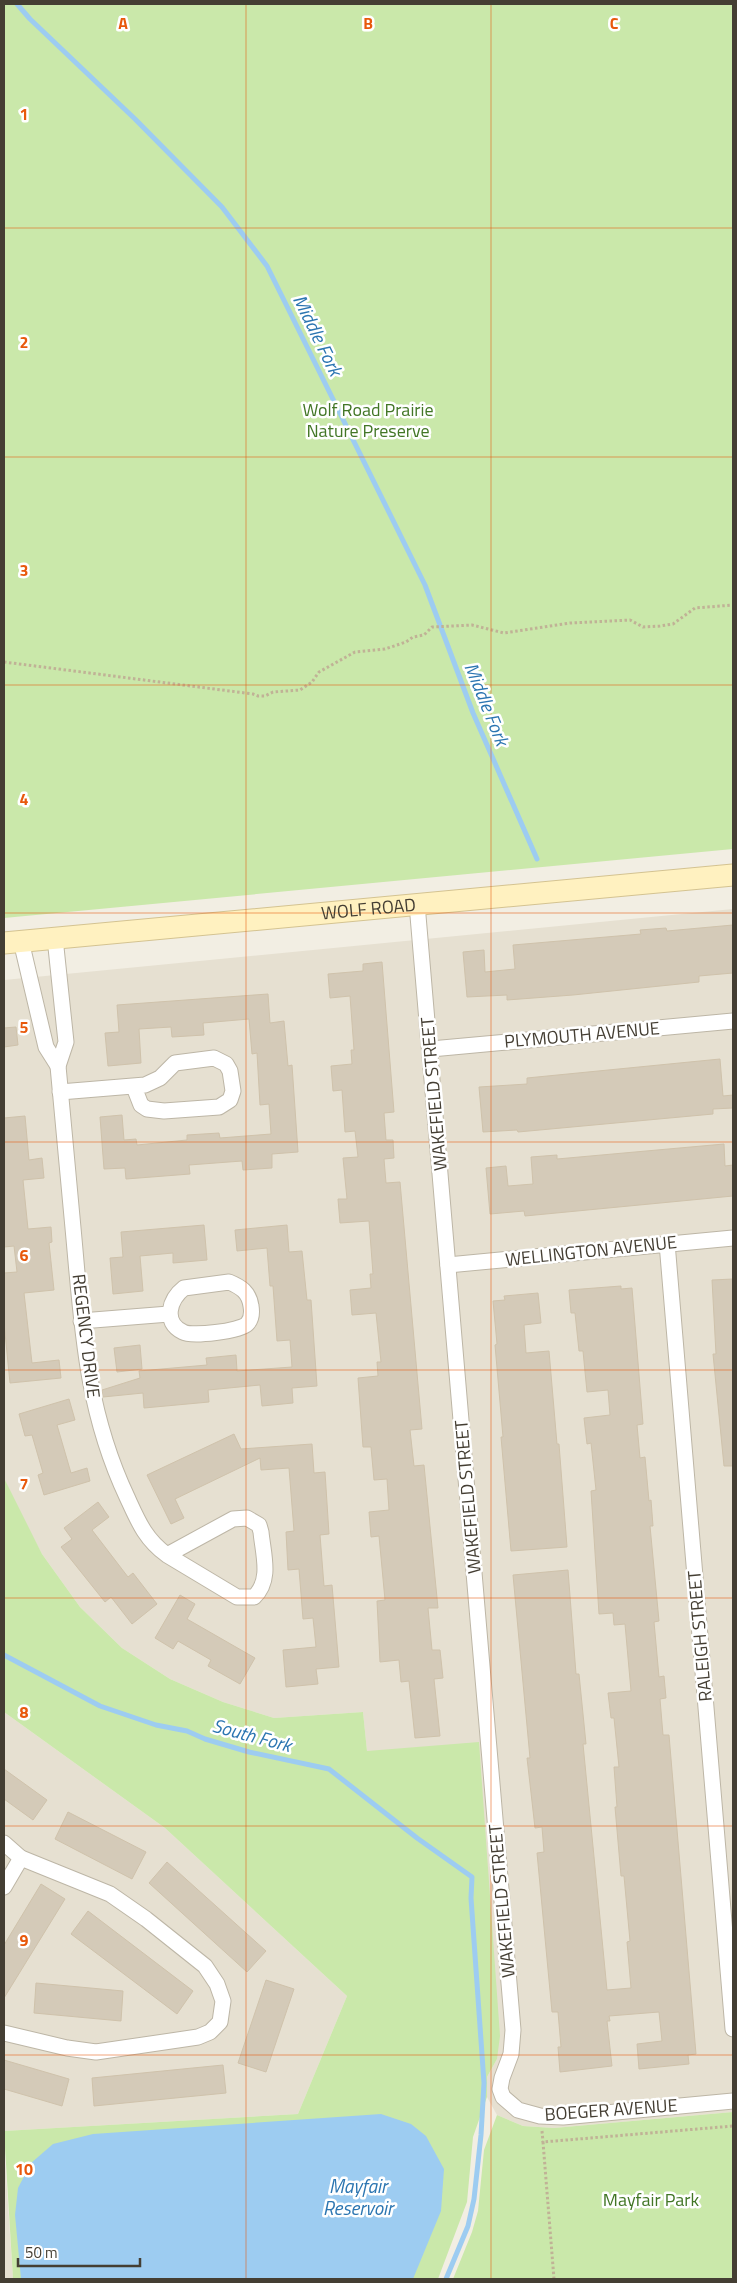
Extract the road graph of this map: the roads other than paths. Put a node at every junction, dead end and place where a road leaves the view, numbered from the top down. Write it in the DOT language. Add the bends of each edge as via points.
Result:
graph roads {
  1 [pos="733,875"];
  2 [pos="417,904"];
  3 [pos="55,938"];
  4 [pos="12,942"];
  5 [pos="733,1021"];
  6 [pos="431,1049"];
  7 [pos="58,1066"];
  8 [pos="134,1087"];
  9 [pos="60,1092"];
  10 [pos="733,1238"];
  11 [pos="666,1244"];
  12 [pos="448,1265"];
  13 [pos="169,1314"];
  14 [pos="81,1321"];
  15 [pos="167,1555"];
  16 [pos="4,1843"];
  17 [pos="21,1858"];
  18 [pos="4,1887"];
  19 [pos="733,2029"];
  20 [pos="4,2033"];
  21 [pos="500,2089"];
  22 [pos="733,2101"];
  1 -- 2 [label="main road, WOLF ROAD"];
  2 -- 3 [label="main road, WOLF ROAD"];
  2 -- 6 [label="street, WAKEFIELD STREET"];
  3 -- 4 [label="main road, WOLF ROAD"];
  3 -- 7 [label="street, REGENCY DRIVE" via="66,1042"];
  4 -- 7 [label="street, REGENCY DRIVE" via="46,1047"];
  5 -- 6 [label="street, PLYMOUTH AVENUE"];
  6 -- 12 [label="street, WAKEFIELD STREET"];
  7 -- 9 [label="street, REGENCY DRIVE"];
  8 -- 8 [label="street" via="141,1105 164,1111 219,1107 230,1100 233,1092 230,1071 226,1064 214,1058 175,1062 160,1078"];
  8 -- 9 [label="street"];
  9 -- 14 [label="street, REGENCY DRIVE"];
  10 -- 11 [label="street, WELLINGTON AVENUE"];
  11 -- 12 [label="street, WELLINGTON AVENUE"];
  11 -- 19 [label="street, RALEIGH STREET"];
  12 -- 21 [label="street, WAKEFIELD STREET" via="513,2030 511,2054"];
  13 -- 13 [label="street" via="184,1333 238,1329 251,1319 251,1304 243,1288 229,1282 192,1286 178,1292"];
  13 -- 14 [label="street"];
  14 -- 15 [label="street, REGENCY DRIVE" via="88,1374 107,1450 147,1538"];
  15 -- 15 [label="street, REGENCY DRIVE" via="233,1520 247,1518 259,1525 265,1576 260,1591 254,1597 237,1598"];
  16 -- 17 [label="street"];
  17 -- 18 [label="street"];
  17 -- 20 [label="street" via="110,1894 146,1919 204,1966 217,1984 223,2001 220,2022 198,2038 96,2052"];
  21 -- 22 [label="street, BOEGER AVENUE" via="503,2097 518,2110 550,2117"];
}
